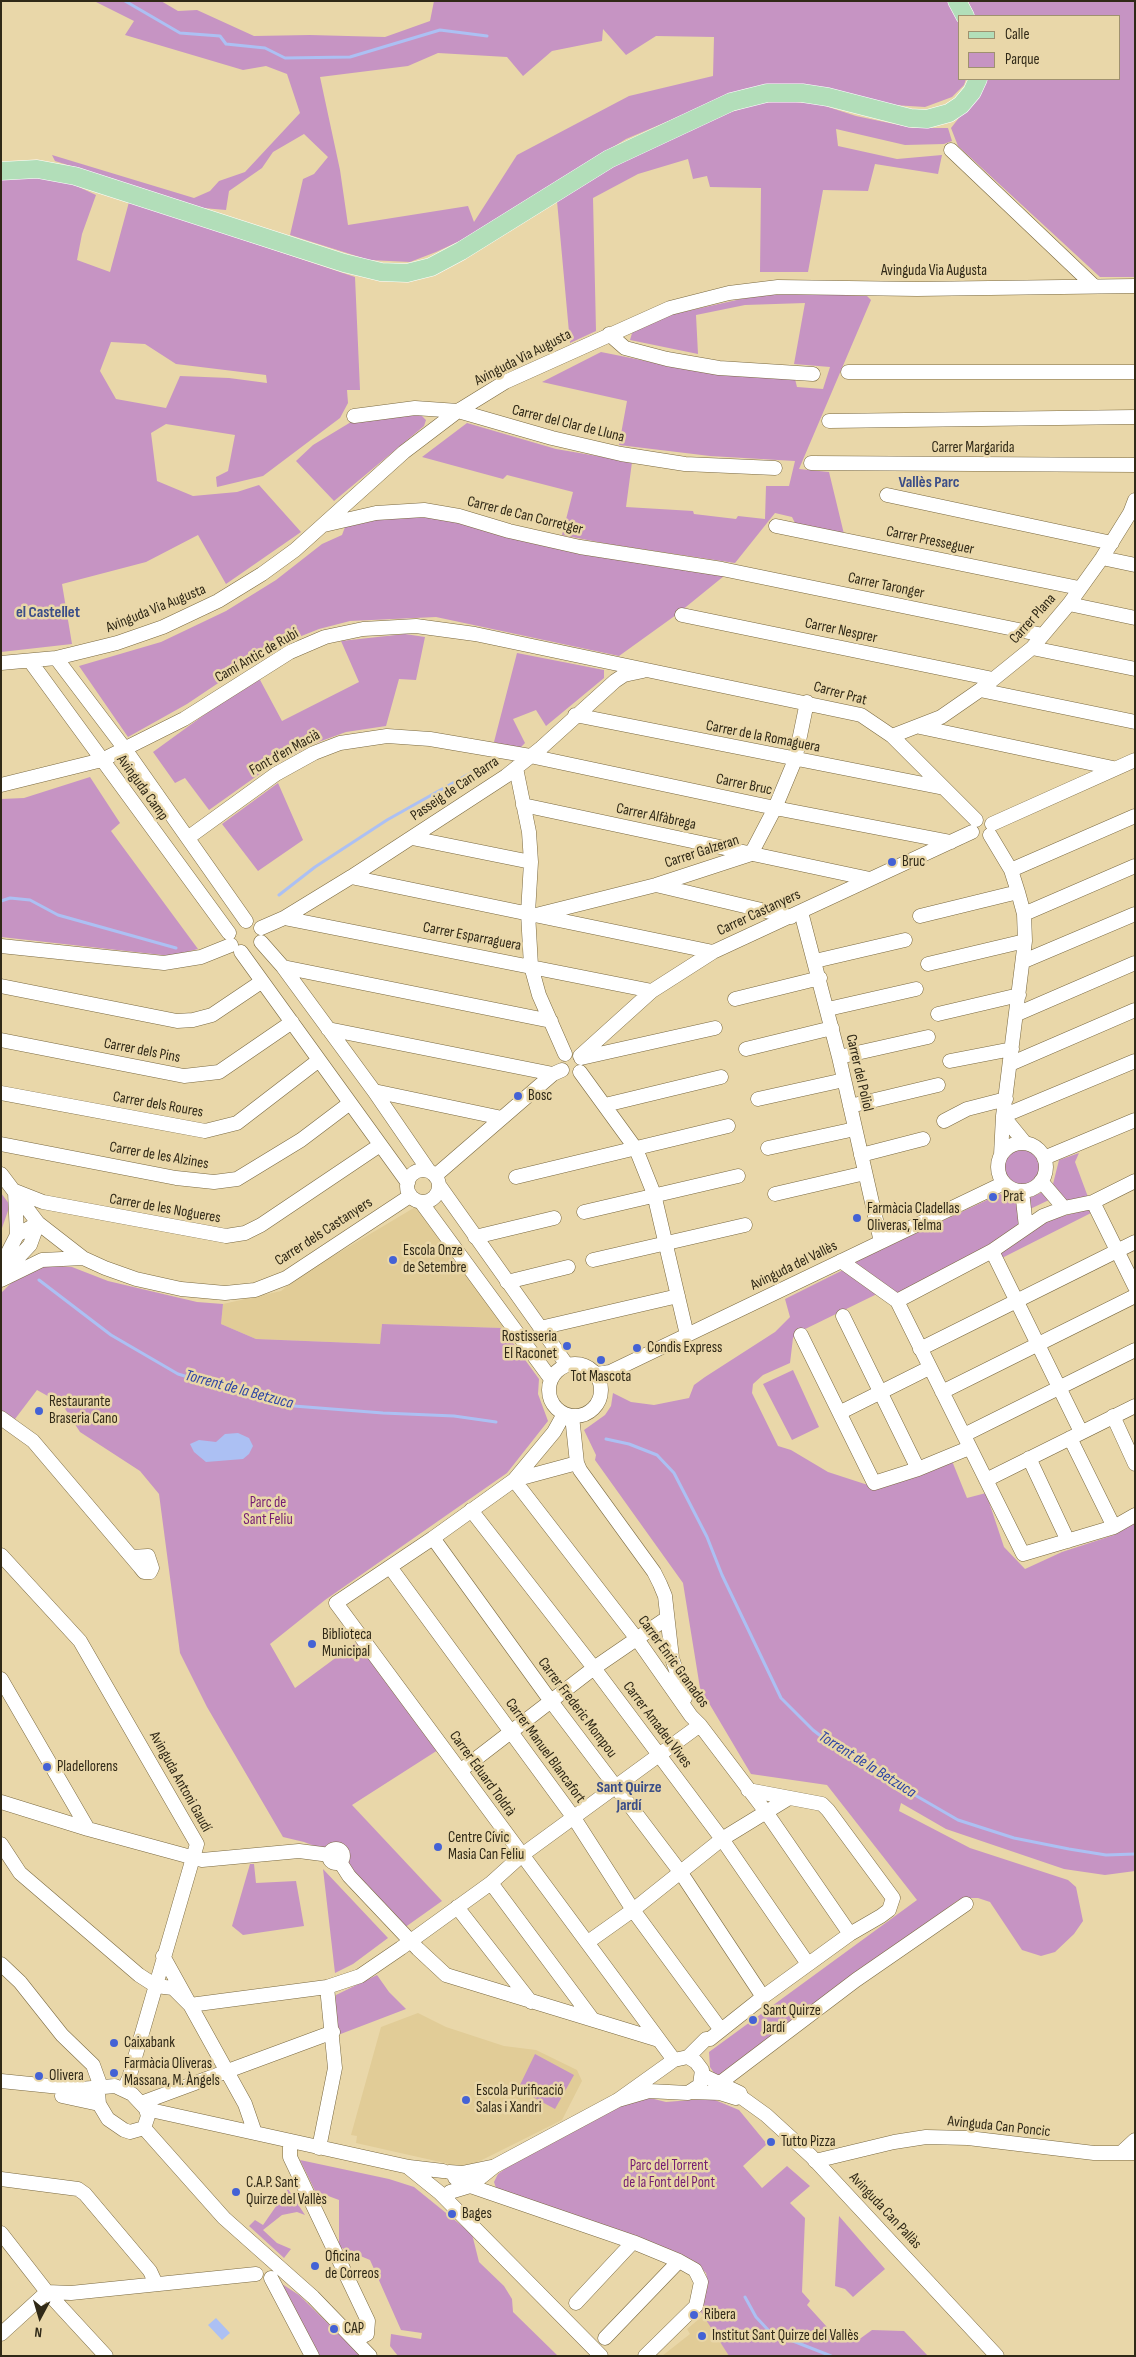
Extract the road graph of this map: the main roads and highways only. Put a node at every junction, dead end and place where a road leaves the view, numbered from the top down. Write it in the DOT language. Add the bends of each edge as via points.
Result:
graph roads {
  1 [pos="957,1"];
  2 [pos="964,15"];
  3 [pos="978,80"];
  4 [pos="1,171"];
  1 -- 2 [label="main road"];
  3 -- 4 [label="main road" via="972,92 956,109 927,118 900,116 802,93 766,93 731,102 630,148 461,251 431,267 407,273 381,272 344,263 75,176 29,168"];
}
